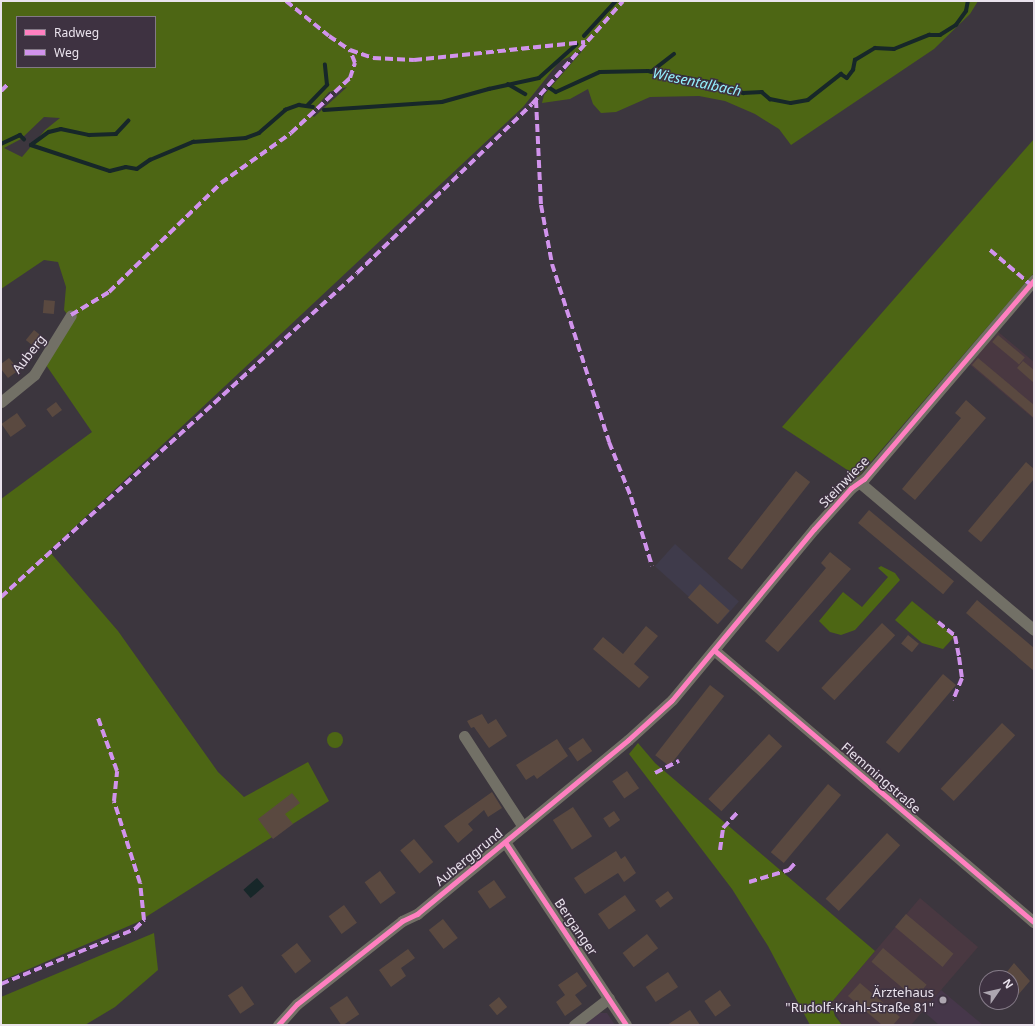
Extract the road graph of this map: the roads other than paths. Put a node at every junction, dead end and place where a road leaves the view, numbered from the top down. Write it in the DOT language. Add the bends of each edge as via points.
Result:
graph roads {
  1 [pos="1034,280"];
  2 [pos="71,315"];
  3 [pos="1,402"];
  4 [pos="859,482"];
  5 [pos="1034,630"];
  6 [pos="714,650"];
  7 [pos="672,700"];
  8 [pos="464,736"];
  9 [pos="523,827"];
  10 [pos="505,842"];
  11 [pos="1034,922"];
  12 [pos="609,998"];
  13 [pos="278,1025"];
  14 [pos="574,1025"];
  15 [pos="626,1025"];
  1 -- 4 [label="street, Steinwiese"];
  2 -- 3 [label="street, Auberg" via="34,375"];
  4 -- 5 [label="street, Steinwiese"];
  4 -- 6 [label="street, Steinwiese" via="814,529"];
  6 -- 7 [label="street, Steinwiese"];
  6 -- 11 [label="street, Flemmingstraße"];
  7 -- 9 [label="street, Auberggrund"];
  8 -- 9 [label="street"];
  9 -- 10 [label="street, Auberggrund"];
  10 -- 12 [label="street, Berganger"];
  10 -- 13 [label="street, Auberggrund" via="417,914 402,921 297,1004"];
  12 -- 14 [label="street"];
  12 -- 15 [label="street, Berganger"];
}
